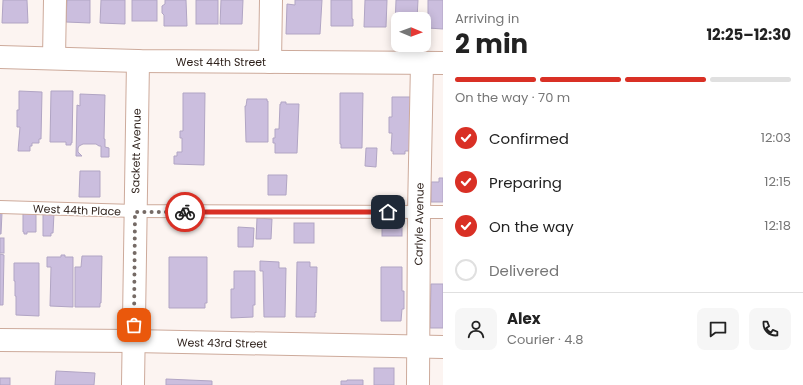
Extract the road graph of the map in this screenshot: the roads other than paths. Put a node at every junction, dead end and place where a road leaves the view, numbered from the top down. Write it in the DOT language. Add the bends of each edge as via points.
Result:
graph roads {
  1 [pos="55,0"];
  2 [pos="271,0"];
  3 [pos="0,57"];
  4 [pos="54,58"];
  5 [pos="138,61"];
  6 [pos="270,62"];
  7 [pos="433,63"];
  8 [pos="0,207"];
  9 [pos="135,212"];
  10 [pos="419,212"];
  11 [pos="443,212"];
  12 [pos="0,340"];
  13 [pos="133,341"];
  14 [pos="418,346"];
  15 [pos="443,347"];
  16 [pos="132,385"];
  17 [pos="418,385"];
  1 -- 4 [label="street"];
  2 -- 6 [label="street"];
  3 -- 4 [label="street, West 44th Street"];
  4 -- 5 [label="street, West 44th Street"];
  5 -- 6 [label="street, West 44th Street"];
  5 -- 9 [label="street, Sackett Avenue"];
  6 -- 7 [label="street, West 44th Street"];
  7 -- 10 [label="street, Carlyle Avenue"];
  8 -- 9 [label="lane, West 44th Place"];
  9 -- 10 [label="lane, West 44th Place"];
  9 -- 13 [label="street, Sackett Avenue"];
  10 -- 11 [label="lane, West 44th Place"];
  10 -- 14 [label="street, Carlyle Avenue"];
  12 -- 13 [label="street, West 43rd Street"];
  13 -- 14 [label="street, West 43rd Street"];
  13 -- 16 [label="street, Sackett Avenue"];
  14 -- 15 [label="street, West 43rd Street"];
  14 -- 17 [label="street, Carlyle Avenue"];
}
